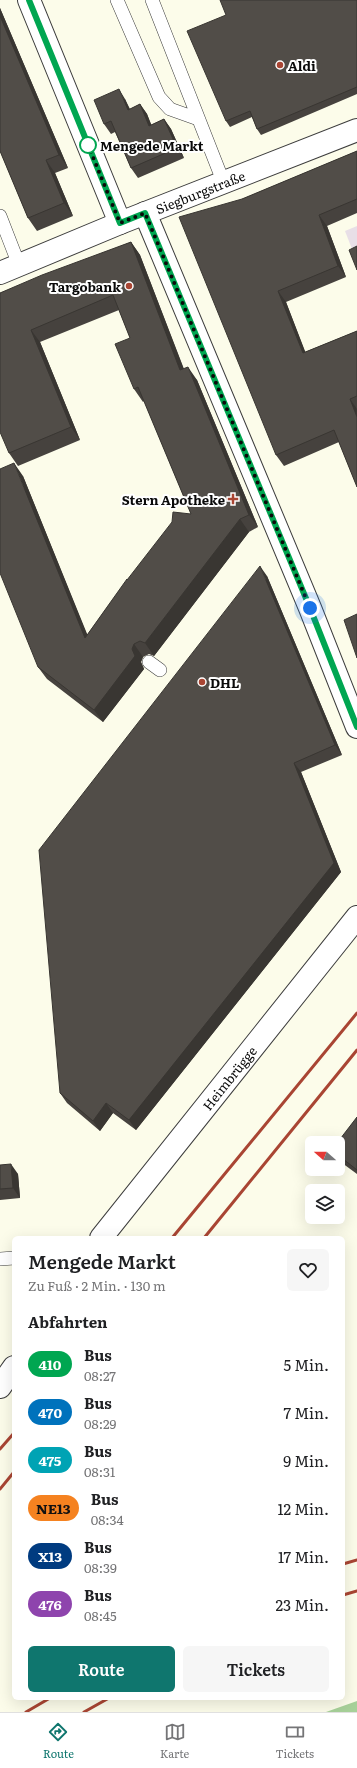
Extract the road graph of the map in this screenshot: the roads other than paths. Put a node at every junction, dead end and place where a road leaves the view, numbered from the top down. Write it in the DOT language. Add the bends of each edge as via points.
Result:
graph roads {
  1 [pos="29,0"];
  2 [pos="117,0"];
  3 [pos="152,0"];
  4 [pos="198,119"];
  5 [pos="357,130"];
  6 [pos="223,181"];
  7 [pos="145,213"];
  8 [pos="0,216"];
  9 [pos="120,223"];
  10 [pos="10,269"];
  11 [pos="149,662"];
  12 [pos="160,670"];
  13 [pos="357,727"];
  14 [pos="357,917"];
  15 [pos="102,1236"];
  16 [pos="12,1258"];
  17 [pos="0,1259"];
  1 -- 9 [label="street"];
  2 -- 4 [label="lane" via="159,97 170,109"];
  3 -- 4 [label="lane"];
  4 -- 6 [label="lane"];
  5 -- 6 [label="street, Siegburgstraße"];
  6 -- 7 [label="street, Siegburgstraße"];
  7 -- 9 [label="street, Siegburgstraße"];
  7 -- 13 [label="street"];
  8 -- 10 [label="lane"];
  9 -- 10 [label="street, Siegburgstraße"];
  11 -- 12 [label="lane"];
  14 -- 15 [label="street, Heimbrügge"];
  16 -- 17 [label="lane"];
}
